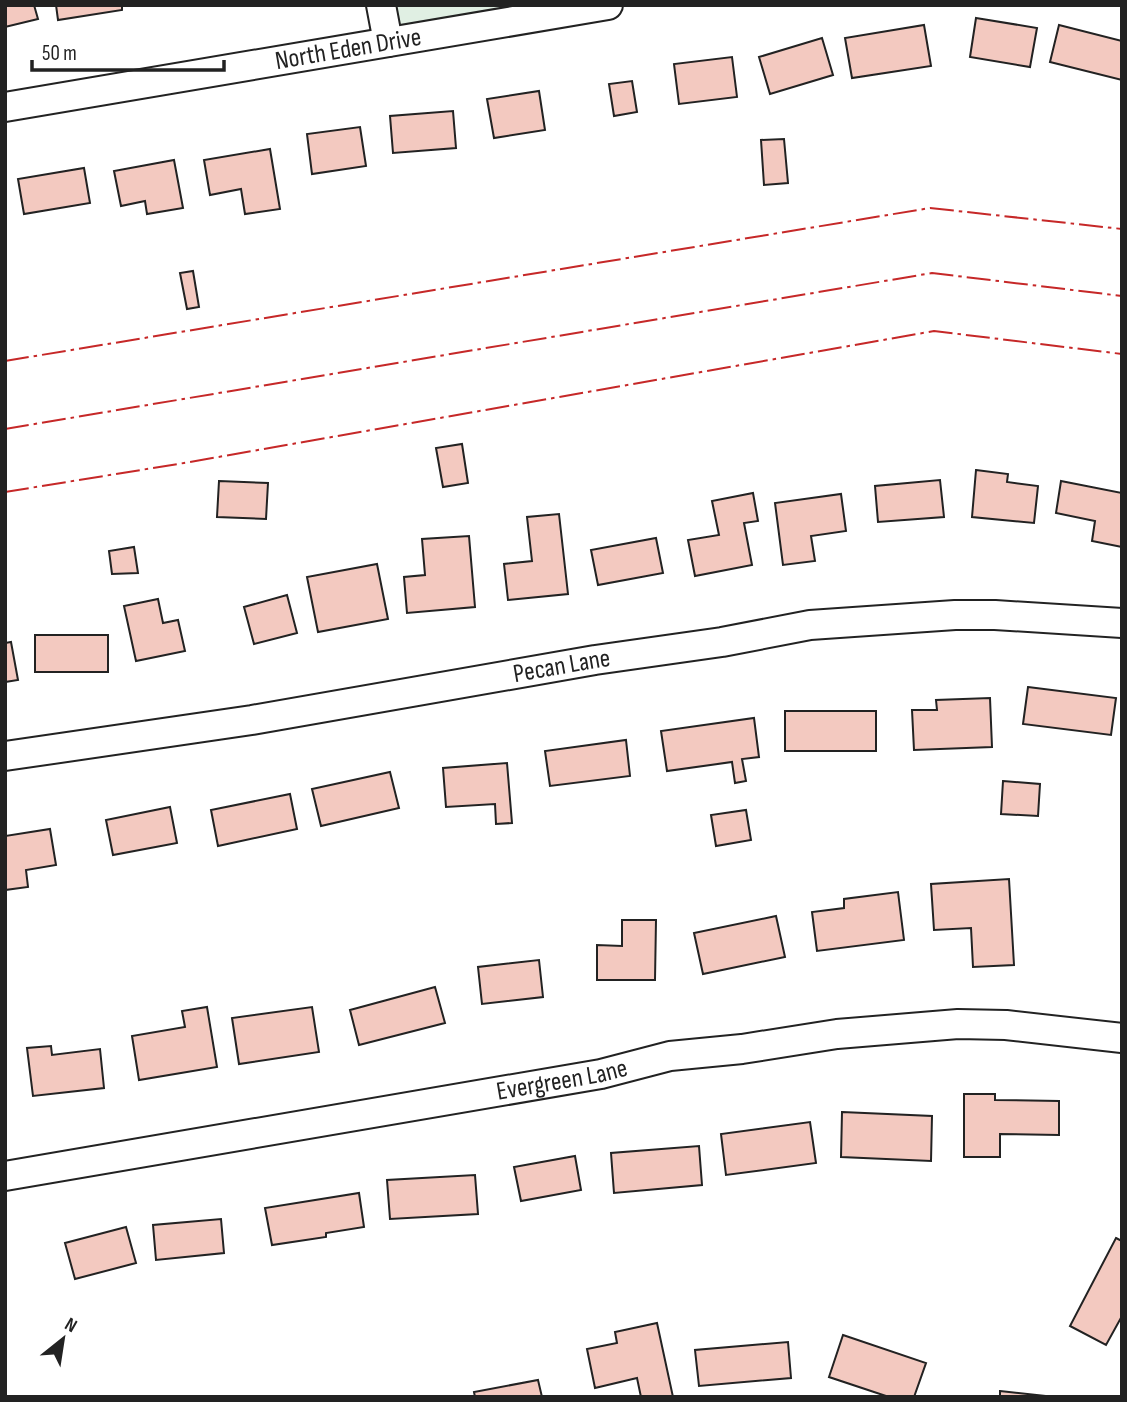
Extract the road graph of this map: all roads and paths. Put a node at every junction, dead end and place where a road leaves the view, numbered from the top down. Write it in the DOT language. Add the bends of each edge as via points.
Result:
graph roads {
  1 [pos="381,5"];
  2 [pos="608,5"];
  3 [pos="388,42"];
  4 [pos="5,107"];
  5 [pos="1122,623"];
  6 [pos="5,756"];
  7 [pos="1122,1038"];
  8 [pos="5,1176"];
  1 -- 3 [label="street"];
  2 -- 3 [label="street, North Eden Drive"];
  3 -- 4 [label="street, North Eden Drive"];
  5 -- 6 [label="street, Pecan Lane" via="955,615 810,625 252,720"];
  7 -- 8 [label="street, Evergreen Lane" via="958,1024 838,1034 670,1056 601,1074"];
}
